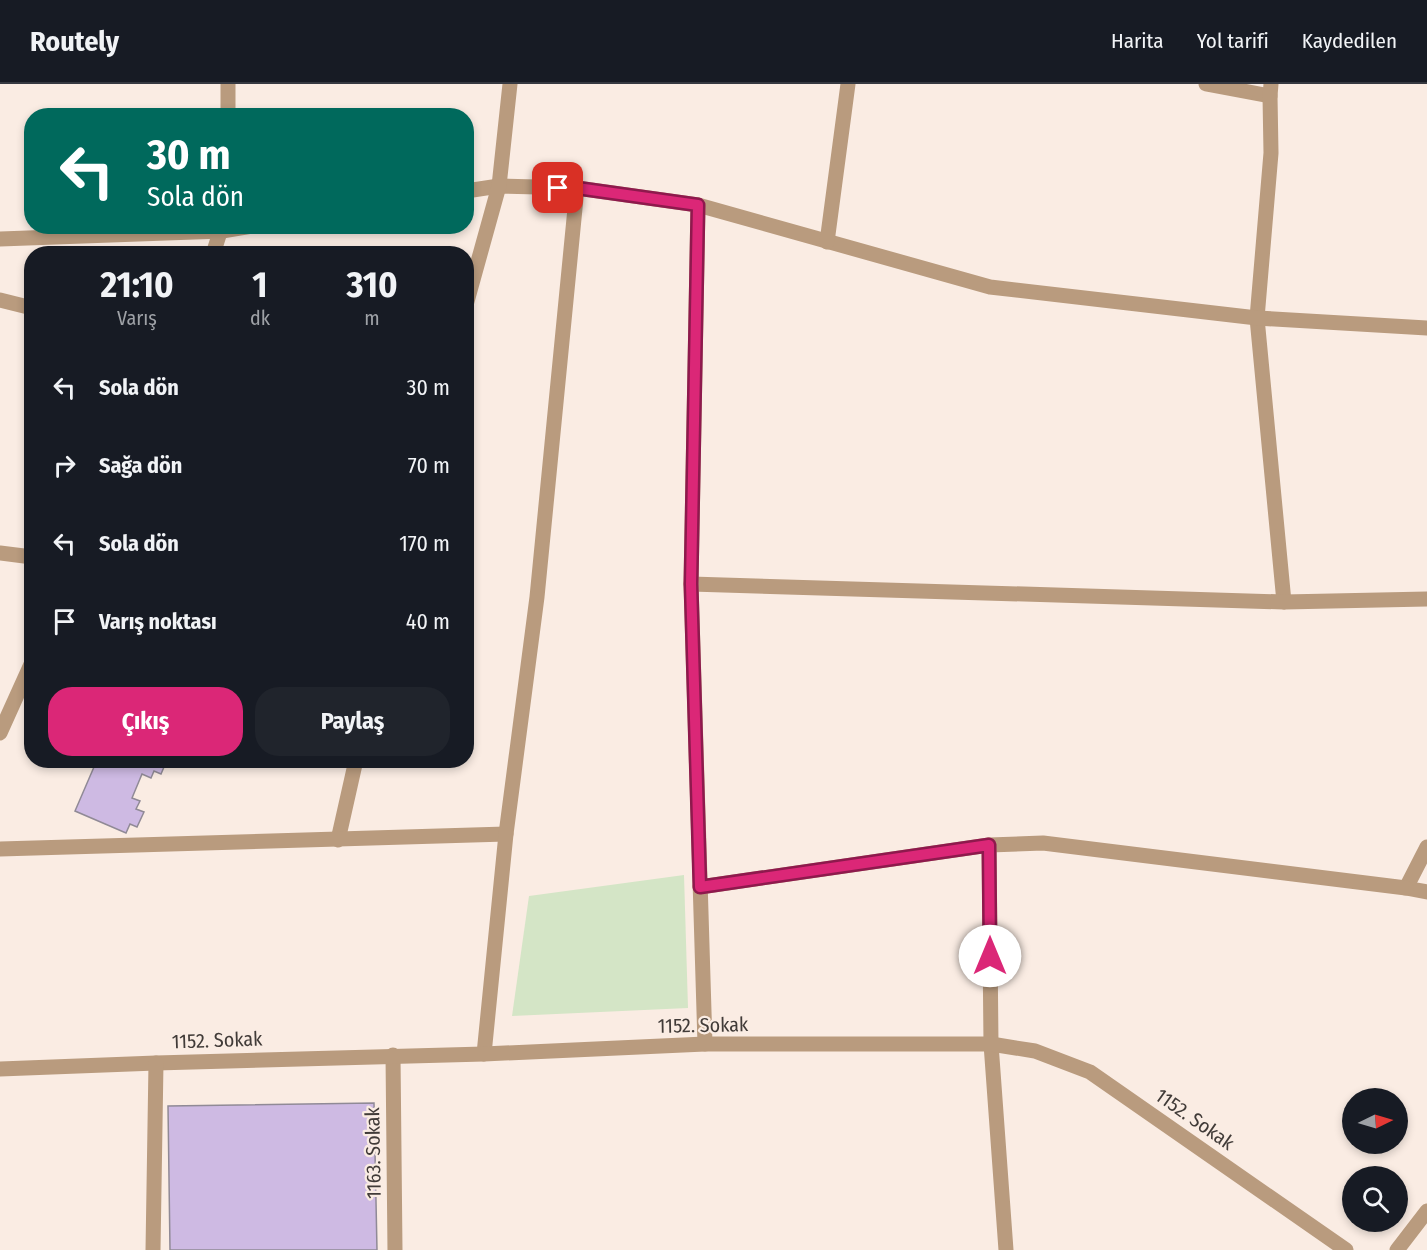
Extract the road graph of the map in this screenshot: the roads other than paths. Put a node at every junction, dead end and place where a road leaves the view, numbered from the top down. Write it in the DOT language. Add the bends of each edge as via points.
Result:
graph roads {
  1 [pos="228,84"];
  2 [pos="510,84"];
  3 [pos="848,84"];
  4 [pos="1206,84"];
  5 [pos="1270,90"];
  6 [pos="228,108"];
  7 [pos="499,186"];
  8 [pos="577,188"];
  9 [pos="474,190"];
  10 [pos="698,205"];
  11 [pos="111,234"];
  12 [pos="0,239"];
  13 [pos="827,242"];
  14 [pos="474,276"];
  15 [pos="0,300"];
  16 [pos="24,306"];
  17 [pos="1257,318"];
  18 [pos="1427,328"];
  19 [pos="0,553"];
  20 [pos="24,556"];
  21 [pos="691,584"];
  22 [pos="1427,598"];
  23 [pos="1284,602"];
  24 [pos="24,680"];
  25 [pos="0,733"];
  26 [pos="354,768"];
  27 [pos="506,834"];
  28 [pos="338,840"];
  29 [pos="989,845"];
  30 [pos="1427,847"];
  31 [pos="0,849"];
  32 [pos="700,887"];
  33 [pos="1406,888"];
  34 [pos="1427,892"];
  35 [pos="705,1044"];
  36 [pos="991,1044"];
  37 [pos="484,1054"];
  38 [pos="393,1055"];
  39 [pos="156,1063"];
  40 [pos="0,1069"];
  41 [pos="1427,1211"];
  42 [pos="153,1250"];
  43 [pos="395,1250"];
  44 [pos="1006,1250"];
  45 [pos="1346,1250"];
  46 [pos="1397,1250"];
  1 -- 6 [label="street"];
  2 -- 7 [label="street"];
  3 -- 13 [label="street"];
  4 -- 5 [label="street"];
  5 -- 17 [label="street" via="1271,153"];
  7 -- 8 [label="street"];
  7 -- 9 [label="street"];
  7 -- 14 [label="street"];
  8 -- 10 [label="street"];
  8 -- 27 [label="street" via="537,597"];
  10 -- 13 [label="street"];
  10 -- 21 [label="street"];
  11 -- 12 [label="street"];
  13 -- 17 [label="street" via="990,287"];
  15 -- 16 [label="street"];
  17 -- 18 [label="street"];
  17 -- 23 [label="street"];
  19 -- 20 [label="street"];
  21 -- 23 [label="street"];
  21 -- 32 [label="street"];
  22 -- 23 [label="street"];
  24 -- 25 [label="street"];
  26 -- 28 [label="street"];
  27 -- 28 [label="street"];
  27 -- 37 [label="street"];
  28 -- 31 [label="street"];
  29 -- 32 [label="street"];
  29 -- 33 [label="street" via="1043,843"];
  29 -- 36 [label="street"];
  30 -- 33 [label="street"];
  32 -- 35 [label="street"];
  33 -- 34 [label="street"];
  35 -- 36 [label="street, 1152. Sokak"];
  35 -- 37 [label="street, 1152. Sokak"];
  36 -- 44 [label="street"];
  36 -- 45 [label="street, 1152. Sokak" via="1035,1051 1090,1072"];
  37 -- 38 [label="street, 1152. Sokak"];
  38 -- 39 [label="street, 1152. Sokak"];
  38 -- 43 [label="street, 1163. Sokak"];
  39 -- 40 [label="street, 1152. Sokak"];
  39 -- 42 [label="street"];
  41 -- 46 [label="street"];
}
